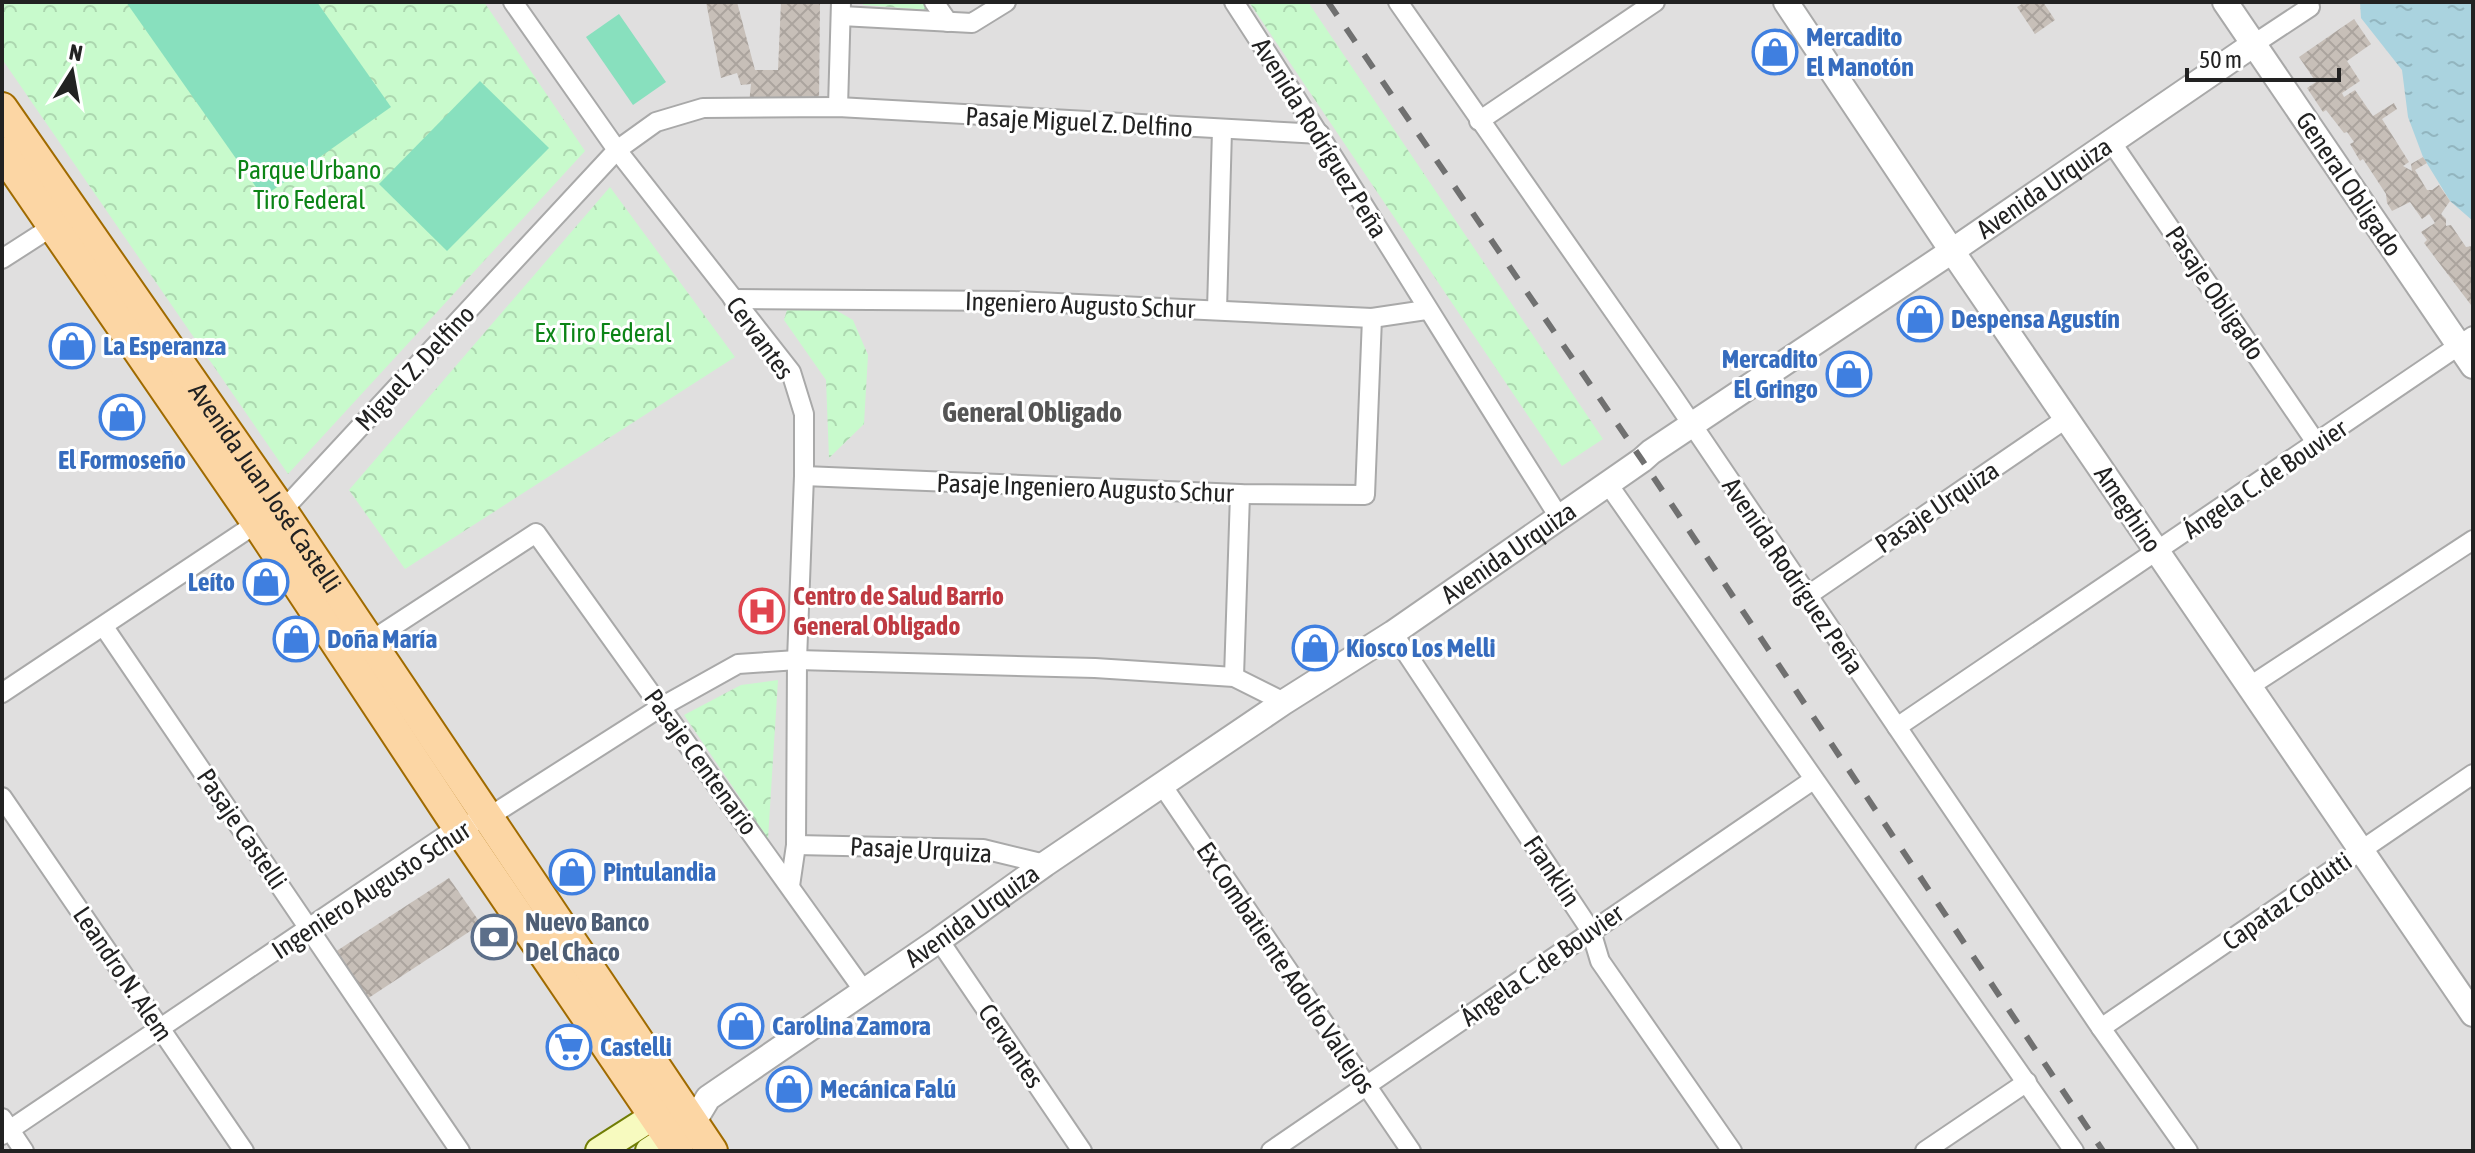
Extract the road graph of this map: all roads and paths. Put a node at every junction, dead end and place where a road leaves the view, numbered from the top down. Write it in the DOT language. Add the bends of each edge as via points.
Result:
graph roads {
  1 [pos="513,2"];
  2 [pos="934,2"];
  3 [pos="1006,2"];
  4 [pos="1234,2"];
  5 [pos="1398,2"];
  6 [pos="1655,2"];
  7 [pos="1786,2"];
  8 [pos="2225,2"];
  9 [pos="2310,7"];
  10 [pos="841,9"];
  11 [pos="948,22"];
  12 [pos="2254,44"];
  13 [pos="838,107"];
  14 [pos="2,108"];
  15 [pos="1479,121"];
  16 [pos="1222,130"];
  17 [pos="1320,134"];
  18 [pos="2112,143"];
  19 [pos="617,150"];
  20 [pos="2,152"];
  21 [pos="63,220"];
  22 [pos="1952,251"];
  23 [pos="2,259"];
  24 [pos="733,299"];
  25 [pos="1217,310"];
  26 [pos="1426,310"];
  27 [pos="1372,318"];
  28 [pos="2469,349"];
  29 [pos="2067,418"];
  30 [pos="1693,426"];
  31 [pos="2317,444"];
  32 [pos="804,476"];
  33 [pos="1608,484"];
  34 [pos="1240,494"];
  35 [pos="270,517"];
  36 [pos="1559,517"];
  37 [pos="2473,540"];
  38 [pos="2158,552"];
  39 [pos="1807,596"];
  40 [pos="104,627"];
  41 [pos="1393,633"];
  42 [pos="369,642"];
  43 [pos="797,660"];
  44 [pos="1234,677"];
  45 [pos="2250,686"];
  46 [pos="2,693"];
  47 [pos="1284,702"];
  48 [pos="661,707"];
  49 [pos="1897,727"];
  50 [pos="2473,774"];
  51 [pos="1813,780"];
  52 [pos="1162,785"];
  53 [pos="2,797"];
  54 [pos="472,823"];
  55 [pos="796,845"];
  56 [pos="2362,849"];
  57 [pos="1045,864"];
  58 [pos="790,886"];
  59 [pos="309,928"];
  60 [pos="1591,931"];
  61 [pos="939,940"];
  62 [pos="864,991"];
  63 [pos="2473,1014"];
  64 [pos="160,1028"];
  65 [pos="2101,1028"];
  66 [pos="2027,1082"];
  67 [pos="1367,1086"];
  68 [pos="676,1125"];
  69 [pos="5,1127"];
  70 [pos="24,1151"];
  71 [pos="244,1151"];
  72 [pos="460,1151"];
  73 [pos="599,1151"];
  74 [pos="712,1151"];
  75 [pos="1082,1151"];
  76 [pos="1271,1151"];
  77 [pos="1411,1151"];
  78 [pos="1732,1151"];
  79 [pos="1925,1151"];
  80 [pos="2074,1151"];
  81 [pos="2188,1151"];
  1 -- 19 [label="street, Cervantes"];
  2 -- 11 [label="street"];
  3 -- 11 [label="street" via="972,23"];
  4 -- 17 [label="street, Avenida Rodríguez Peña"];
  5 -- 15 [label="street, Avenida Rodríguez Peña"];
  6 -- 15 [label="street"];
  7 -- 22 [label="street, Ameghino"];
  8 -- 12 [label="street, General Obligado"];
  9 -- 12 [label="street, Avenida Urquiza"];
  10 -- 11 [label="street"];
  10 -- 13 [label="street"];
  12 -- 18 [label="street, Avenida Urquiza"];
  12 -- 28 [label="street, General Obligado"];
  13 -- 16 [label="street, Pasaje Miguel Z. Delfino"];
  13 -- 19 [label="street, Miguel Z. Delfino" via="703,108 656,122"];
  14 -- 21 [label="main road, Avenida Juan José Castelli"];
  15 -- 30 [label="street, Avenida Rodríguez Peña"];
  16 -- 17 [label="street, Pasaje Miguel Z. Delfino"];
  16 -- 25 [label="street"];
  17 -- 26 [label="street, Avenida Rodríguez Peña"];
  18 -- 22 [label="street, Avenida Urquiza"];
  18 -- 31 [label="street, Pasaje Obligado"];
  19 -- 24 [label="street, Cervantes"];
  19 -- 35 [label="street, Miguel Z. Delfino"];
  20 -- 21 [label="main road, Avenida Juan José Castelli"];
  21 -- 23 [label="street"];
  21 -- 35 [label="main road, Avenida Juan José Castelli"];
  22 -- 29 [label="street, Ameghino"];
  22 -- 30 [label="street, Avenida Urquiza"];
  24 -- 25 [label="street, Ingeniero Augusto Schur" via="1014,301"];
  24 -- 32 [label="street, Cervantes" via="791,372 804,414"];
  25 -- 27 [label="street, Ingeniero Augusto Schur"];
  26 -- 27 [label="street, Ingeniero Augusto Schur"];
  26 -- 36 [label="street, Avenida Rodríguez Peña"];
  27 -- 34 [label="street, Pasaje Ingeniero Augusto Schur" via="1365,495"];
  28 -- 31 [label="street, Ángela C. de Bouvier"];
  29 -- 38 [label="street, Ameghino"];
  29 -- 39 [label="street, Pasaje Urquiza"];
  30 -- 33 [label="street, Avenida Urquiza"];
  30 -- 39 [label="street, Avenida Rodríguez Peña"];
  31 -- 38 [label="street, Ángela C. de Bouvier"];
  32 -- 34 [label="street, Pasaje Ingeniero Augusto Schur"];
  32 -- 43 [label="street, Cervantes"];
  33 -- 36 [label="street, Avenida Urquiza"];
  33 -- 51 [label="street"];
  34 -- 44 [label="street"];
  35 -- 40 [label="street, Miguel Z. Delfino"];
  35 -- 42 [label="main road, Avenida Juan José Castelli"];
  35 -- 54 [label="main road, Avenida Juan José Castelli"];
  36 -- 41 [label="street, Avenida Urquiza"];
  37 -- 45 [label="street"];
  38 -- 45 [label="street, Ameghino"];
  38 -- 49 [label="street, Ángela C. de Bouvier"];
  39 -- 49 [label="street, Avenida Rodríguez Peña"];
  40 -- 46 [label="street, Miguel Z. Delfino"];
  40 -- 59 [label="street, Pasaje Castelli"];
  41 -- 47 [label="street, Avenida Urquiza"];
  41 -- 60 [label="street, Franklin"];
  42 -- 48 [label="street, Pasaje Centenario" via="536,533"];
  42 -- 54 [label="main road, Avenida Juan José Castelli"];
  43 -- 44 [label="street, Ingeniero Augusto Schur"];
  43 -- 48 [label="street, Ingeniero Augusto Schur" via="738,664"];
  43 -- 55 [label="street, Cervantes"];
  44 -- 47 [label="street"];
  45 -- 56 [label="street, Ameghino"];
  47 -- 52 [label="street, Avenida Urquiza"];
  48 -- 54 [label="street, Ingeniero Augusto Schur"];
  48 -- 58 [label="street, Pasaje Centenario"];
  49 -- 65 [label="street, Avenida Rodríguez Peña"];
  50 -- 56 [label="street, Capataz Codutti"];
  51 -- 60 [label="street, Ángela C. de Bouvier"];
  51 -- 66 [label="street"];
  52 -- 57 [label="street, Avenida Urquiza"];
  52 -- 67 [label="street, Ex Combatiente Adolfo Vallejos"];
  53 -- 64 [label="street, Leandro N. Alem"];
  54 -- 59 [label="street, Ingeniero Augusto Schur"];
  54 -- 68 [label="main road, Avenida Juan José Castelli"];
  55 -- 57 [label="street, Pasaje Urquiza" via="983,849"];
  55 -- 58 [label="street, Cervantes"];
  56 -- 63 [label="street, Ameghino"];
  56 -- 65 [label="street, Capataz Codutti"];
  57 -- 61 [label="street, Avenida Urquiza"];
  58 -- 62 [label="street, Pasaje Centenario"];
  59 -- 64 [label="street, Ingeniero Augusto Schur"];
  59 -- 72 [label="street, Pasaje Castelli"];
  60 -- 67 [label="street, Ángela C. de Bouvier"];
  60 -- 78 [label="street, Franklin" via="1600,961"];
  61 -- 62 [label="street, Avenida Urquiza"];
  61 -- 75 [label="street, Cervantes"];
  62 -- 68 [label="street, Avenida Urquiza"];
  64 -- 69 [label="street, Ingeniero Augusto Schur"];
  64 -- 71 [label="street, Leandro N. Alem"];
  65 -- 81 [label="street, Avenida Rodríguez Peña"];
  66 -- 79 [label="street"];
  66 -- 80 [label="street"];
  67 -- 76 [label="street, Ángela C. de Bouvier"];
  67 -- 77 [label="street, Ex Combatiente Adolfo Vallejos"];
  68 -- 73 [label="main road, Avenida Urquiza"];
  68 -- 74 [label="main road, Avenida Juan José Castelli"];
  69 -- 70 [label="street"];
}
